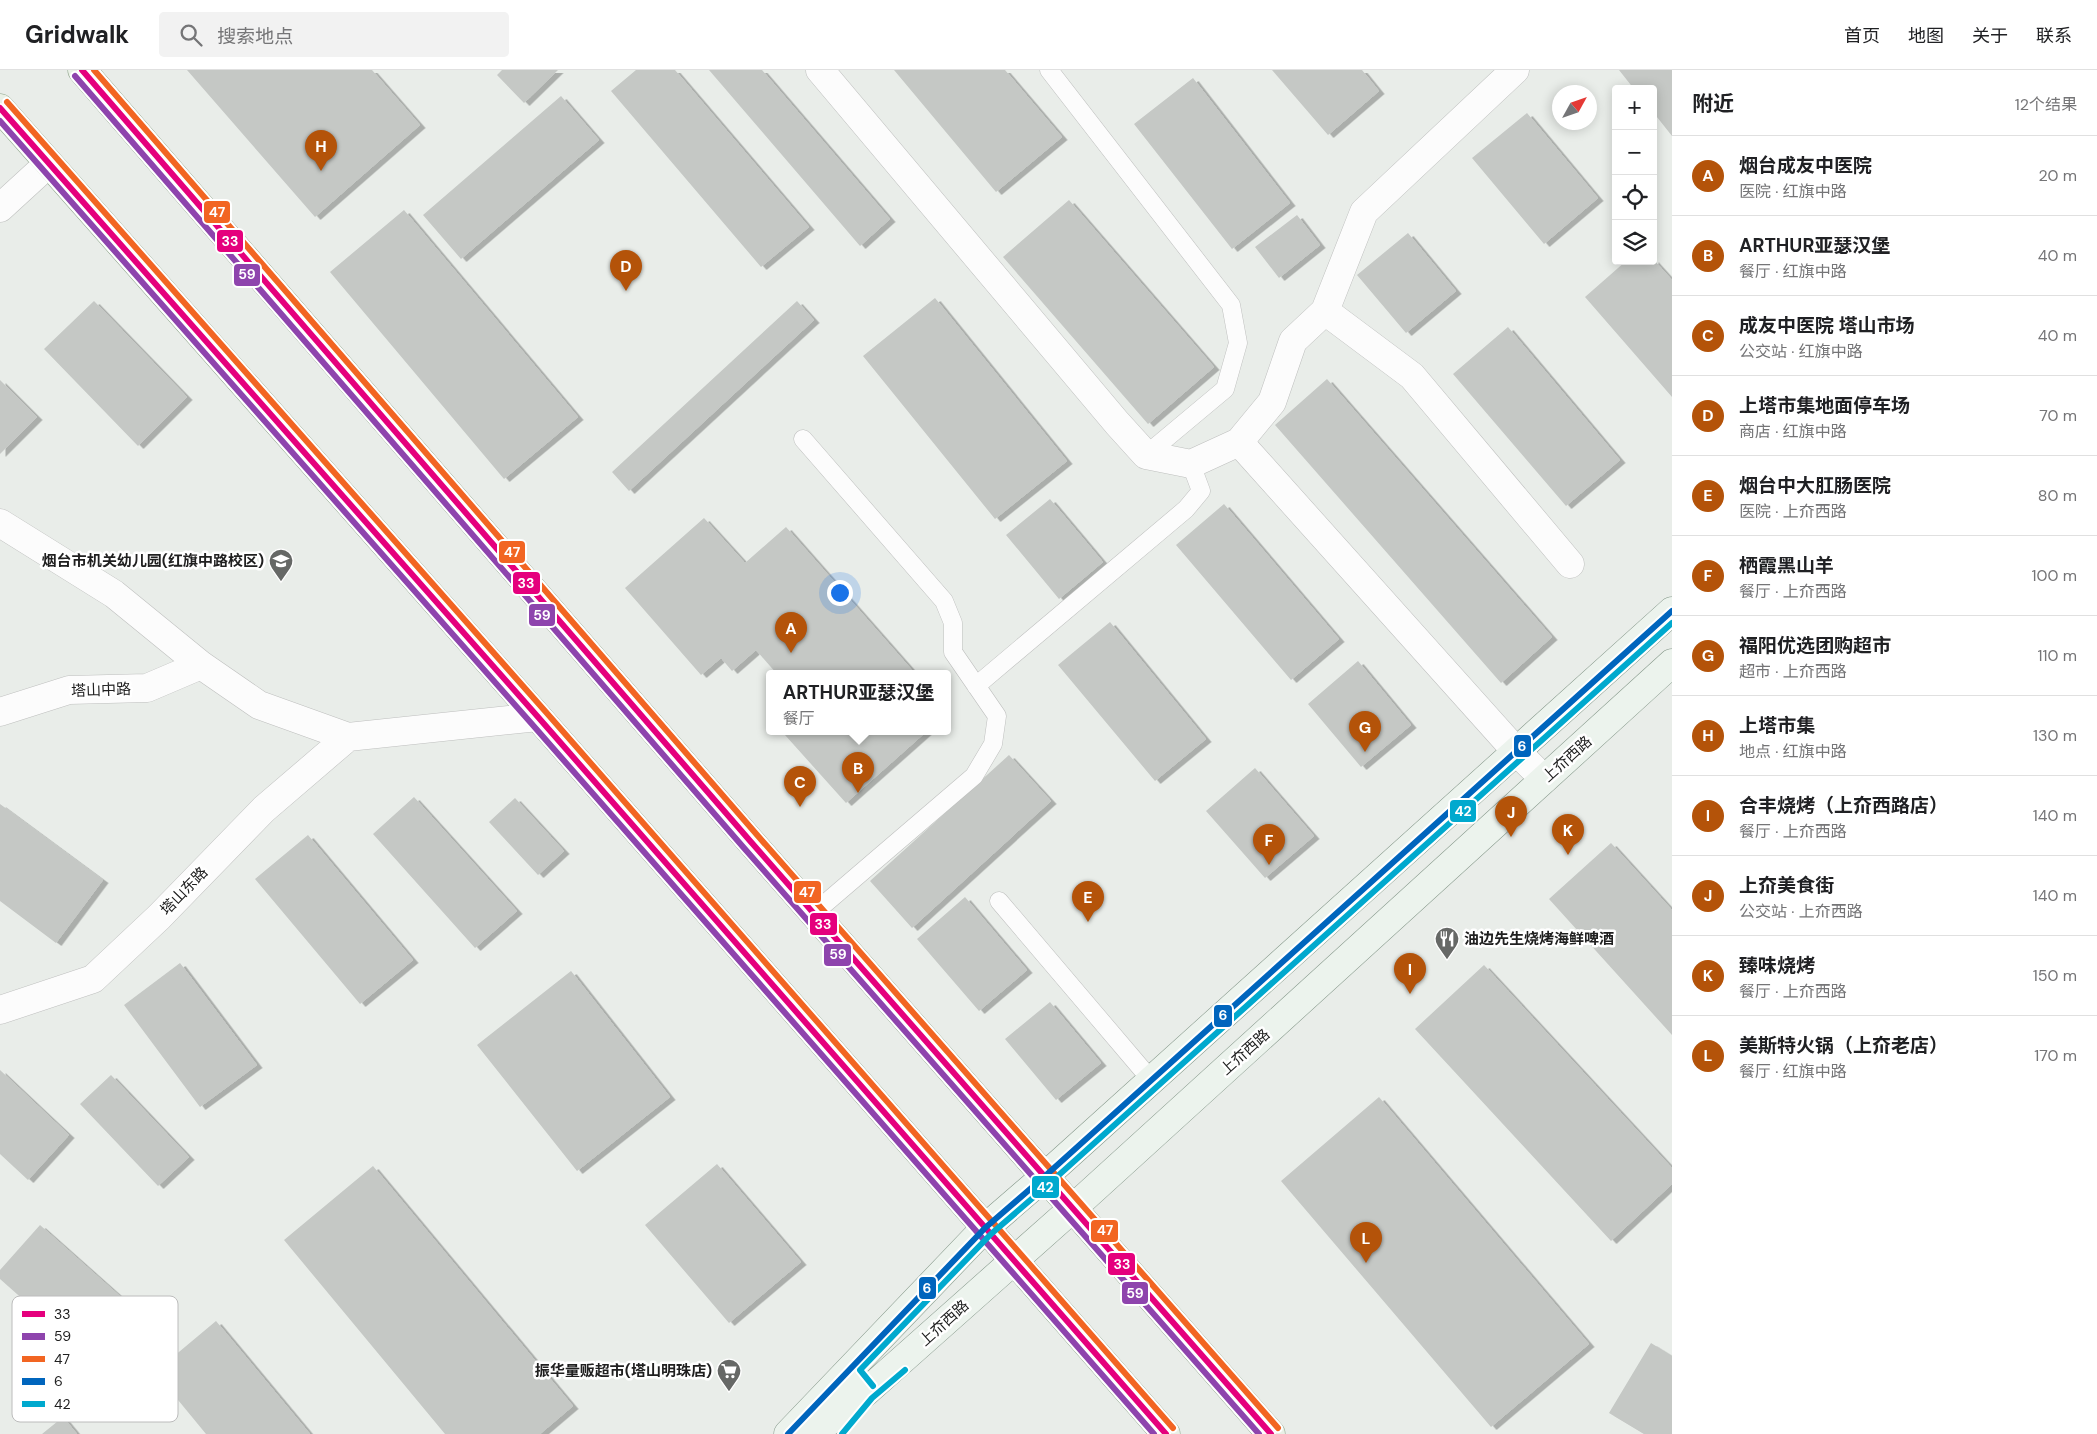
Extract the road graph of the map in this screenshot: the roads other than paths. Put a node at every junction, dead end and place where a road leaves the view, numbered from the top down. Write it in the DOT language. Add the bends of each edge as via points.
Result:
graph roads {
  1 [pos="82,70"];
  2 [pos="820,70"];
  3 [pos="1049,70"];
  4 [pos="1515,70"];
  5 [pos="0,108"];
  6 [pos="48,164"];
  7 [pos="0,208"];
  8 [pos="1325,311"];
  9 [pos="803,440"];
  10 [pos="1239,442"];
  11 [pos="1146,455"];
  12 [pos="1191,464"];
  13 [pos="0,523"];
  14 [pos="1570,564"];
  15 [pos="1672,611"];
  16 [pos="1672,663"];
  17 [pos="201,665"];
  18 [pos="976,686"];
  19 [pos="0,712"];
  20 [pos="538,716"];
  21 [pos="348,737"];
  22 [pos="1516,751"];
  23 [pos="1544,779"];
  24 [pos="999,901"];
  25 [pos="814,913"];
  26 [pos="0,1010"];
  27 [pos="1152,1081"];
  28 [pos="1044,1177"];
  29 [pos="1072,1209"];
  30 [pos="985,1228"];
  31 [pos="1014,1260"];
  32 [pos="848,1370"];
  33 [pos="866,1392"];
  34 [pos="788,1434"];
  35 [pos="813,1434"];
  36 [pos="831,1434"];
  37 [pos="1166,1434"];
  38 [pos="1271,1434"];
  1 -- 25 [label="main road"];
  2 -- 11 [label="street"];
  3 -- 11 [label="lane" via="1231,305 1238,343 1225,389"];
  4 -- 8 [label="street" via="1364,212"];
  5 -- 6 [label="main road"];
  6 -- 7 [label="street"];
  6 -- 20 [label="main road"];
  8 -- 10 [label="street" via="1293,341 1272,402"];
  8 -- 14 [label="street" via="1412,376"];
  9 -- 18 [label="lane" via="944,601 953,623 953,652"];
  10 -- 12 [label="street"];
  10 -- 22 [label="street"];
  11 -- 12 [label="street"];
  12 -- 18 [label="lane" via="1201,491 1186,509"];
  13 -- 17 [label="street" via="114,594"];
  15 -- 22 [label="street"];
  16 -- 23 [label="street, 上夼西路"];
  17 -- 19 [label="street, 塔山中路" via="147,688 68,690"];
  17 -- 21 [label="street" via="259,705"];
  18 -- 25 [label="lane" via="997,716 993,744 974,776"];
  20 -- 21 [label="street"];
  20 -- 30 [label="main road"];
  21 -- 26 [label="street, 塔山东路" via="264,809 159,917 93,979"];
  22 -- 23 [label="street"];
  22 -- 27 [label="street"];
  23 -- 29 [label="street, 上夼西路"];
  24 -- 27 [label="lane"];
  25 -- 28 [label="main road"];
  27 -- 28 [label="street"];
  28 -- 29 [label="main road"];
  28 -- 30 [label="street"];
  29 -- 31 [label="street, 上夼西路"];
  29 -- 38 [label="main road"];
  30 -- 31 [label="main road"];
  30 -- 32 [label="street"];
  31 -- 33 [label="street, 上夼西路"];
  31 -- 37 [label="main road"];
  32 -- 33 [label="street"];
  32 -- 34 [label="street"];
  33 -- 35 [label="street, 上夼西路"];
  33 -- 36 [label="street"];
}
